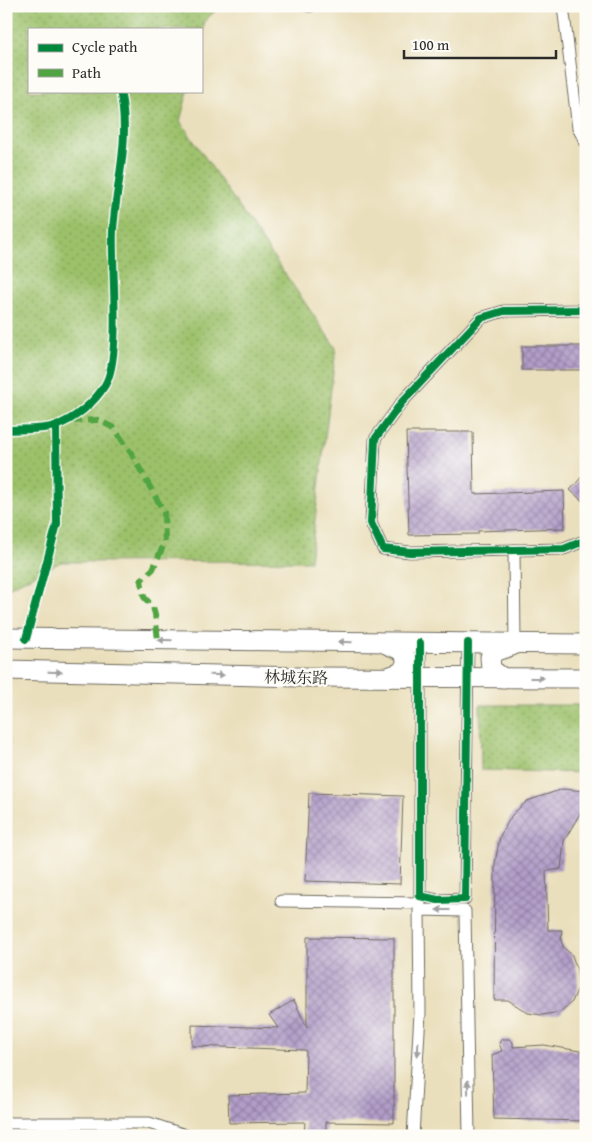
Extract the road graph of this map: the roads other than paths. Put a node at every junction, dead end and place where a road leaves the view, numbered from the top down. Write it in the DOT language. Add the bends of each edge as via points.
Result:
graph roads {
  1 [pos="562,6"];
  2 [pos="586,143"];
  3 [pos="586,310"];
  4 [pos="586,540"];
  5 [pos="514,550"];
  6 [pos="6,638"];
  7 [pos="382,642"];
  8 [pos="420,643"];
  9 [pos="468,643"];
  10 [pos="515,644"];
  11 [pos="586,644"];
  12 [pos="6,670"];
  13 [pos="386,678"];
  14 [pos="419,678"];
  15 [pos="468,678"];
  16 [pos="503,678"];
  17 [pos="586,678"];
  18 [pos="465,899"];
  19 [pos="281,901"];
  20 [pos="420,903"];
  21 [pos="465,911"];
  22 [pos="6,1123"];
  23 [pos="188,1136"];
  24 [pos="380,1136"];
  25 [pos="394,1136"];
  26 [pos="413,1136"];
  27 [pos="469,1136"];
  1 -- 2 [label="street" via="578,128"];
  3 -- 5 [label="street" via="504,311 481,318 402,402 375,439 372,523 383,549 410,552"];
  4 -- 5 [label="street" via="564,549"];
  5 -- 10 [label="street"];
  7 -- 6 [label="main road, one-way"];
  7 -- 8 [label="main road"];
  7 -- 13 [label="main road" via="403,651 407,661 402,672"];
  8 -- 9 [label="main road"];
  8 -- 14 [label="street"];
  9 -- 10 [label="main road"];
  9 -- 15 [label="street"];
  10 -- 11 [label="main road"];
  10 -- 16 [label="main road" via="496,651 490,657 491,669"];
  12 -- 13 [label="main road, 林城东路, one-way"];
  13 -- 14 [label="main road, 林城东路"];
  14 -- 15 [label="main road, 林城东路"];
  14 -- 20 [label="street"];
  15 -- 16 [label="main road, 林城东路"];
  15 -- 18 [label="street"];
  16 -- 17 [label="main road, 林城东路, one-way"];
  18 -- 20 [label="street"];
  18 -- 21 [label="street"];
  19 -- 20 [label="street"];
  21 -- 20 [label="street, one-way"];
  20 -- 26 [label="street, one-way" via="420,1013"];
  27 -- 21 [label="street, one-way"];
  22 -- 23 [label="street" via="149,1123"];
  24 -- 25 [label="street"];
}
